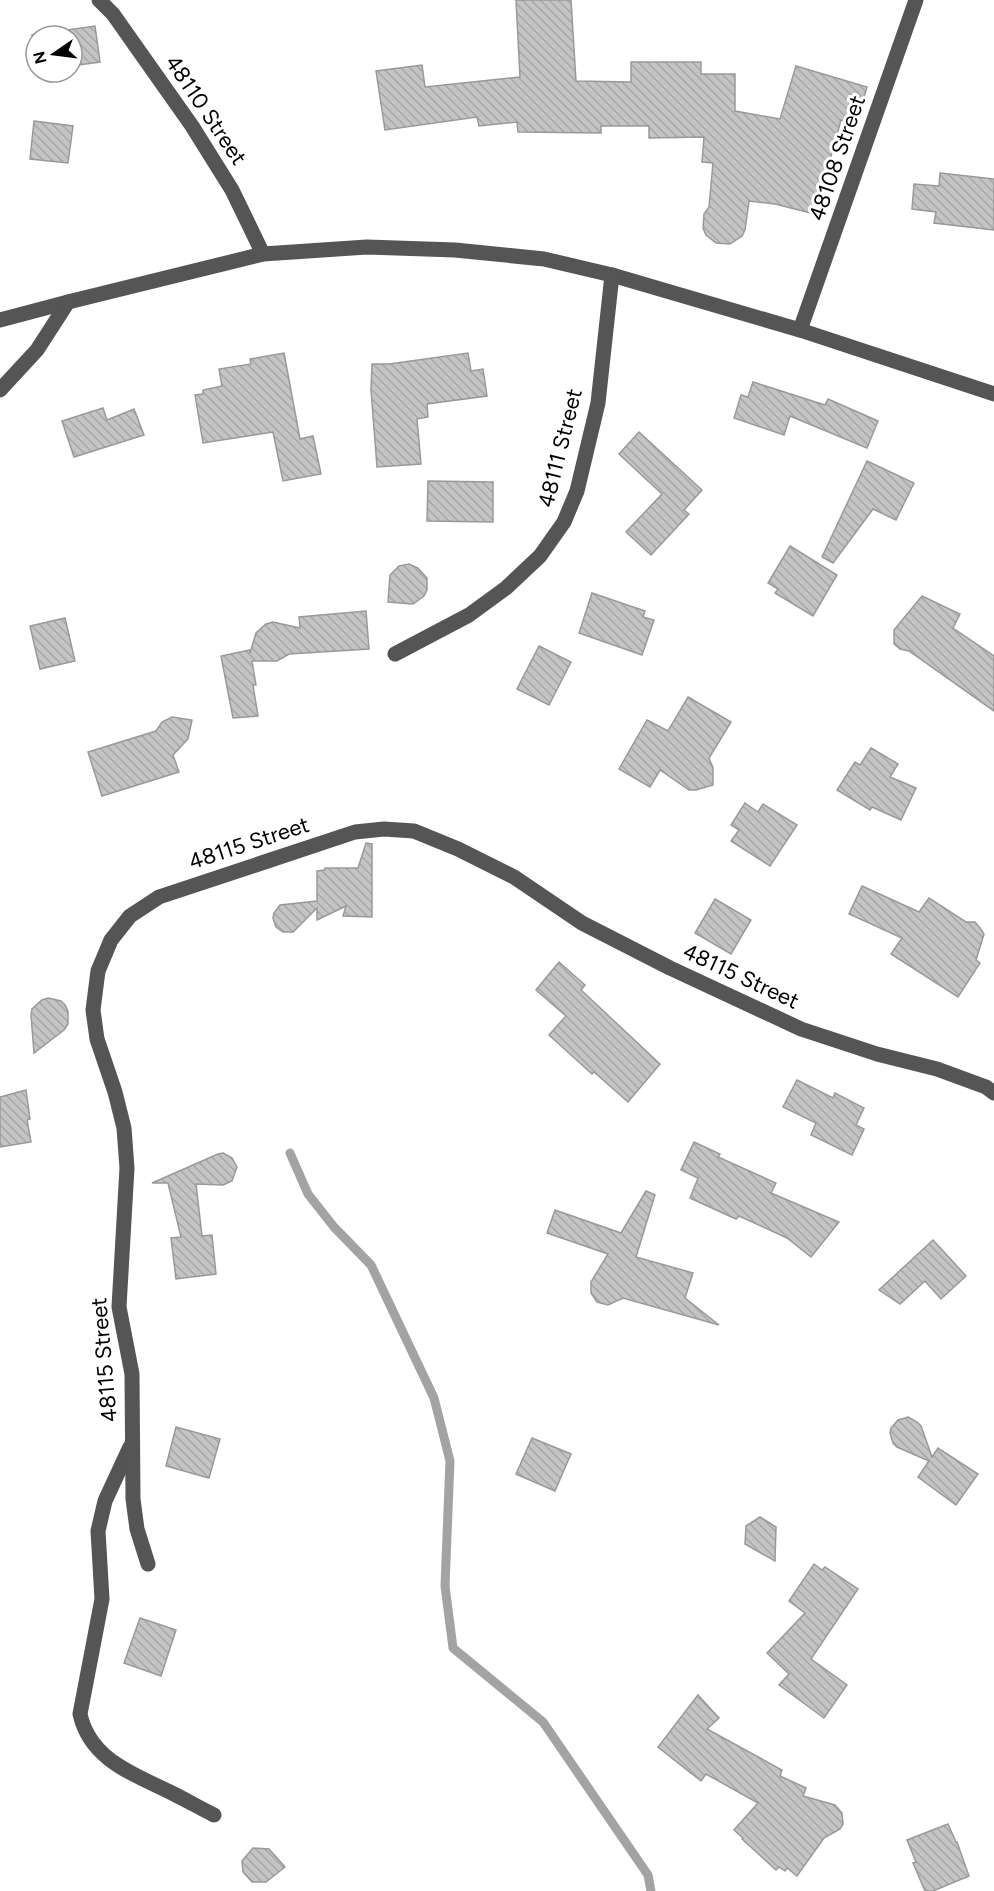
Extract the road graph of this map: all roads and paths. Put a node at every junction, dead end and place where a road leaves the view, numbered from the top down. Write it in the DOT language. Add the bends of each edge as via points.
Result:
graph roads {
  1 [pos="99,0"];
  2 [pos="916,0"];
  3 [pos="264,254"];
  4 [pos="612,275"];
  5 [pos="68,302"];
  6 [pos="0,320"];
  7 [pos="800,330"];
  8 [pos="0,390"];
  9 [pos="994,394"];
  10 [pos="395,654"];
  11 [pos="991,1088"];
  12 [pos="132,1443"];
  13 [pos="148,1564"];
  14 [pos="214,1815"];
  1 -- 3 [label="street, 48110 Street" via="192,126 232,190"];
  2 -- 7 [label="street, 48108 Street"];
  3 -- 4 [label="street" via="367,247 455,250 544,259"];
  3 -- 5 [label="street"];
  4 -- 7 [label="street"];
  4 -- 10 [label="street, 48111 Street" via="598,404 577,491 564,522 540,556 506,588 469,615"];
  5 -- 6 [label="street"];
  5 -- 8 [label="street" via="37,350"];
  7 -- 9 [label="street"];
  11 -- 12 [label="street, 48115 Street" via="801,1029 582,923 514,877 414,831 354,832 159,897 130,916 111,940 98,971 93,1010 97,1039 124,1128 127,1168 119,1307 132,1374"];
  12 -- 13 [label="street, 48115 Street" via="133,1499"];
  12 -- 14 [label="street" via="105,1501 98,1531 102,1599 80,1714 83,1729 111,1761"];
}
